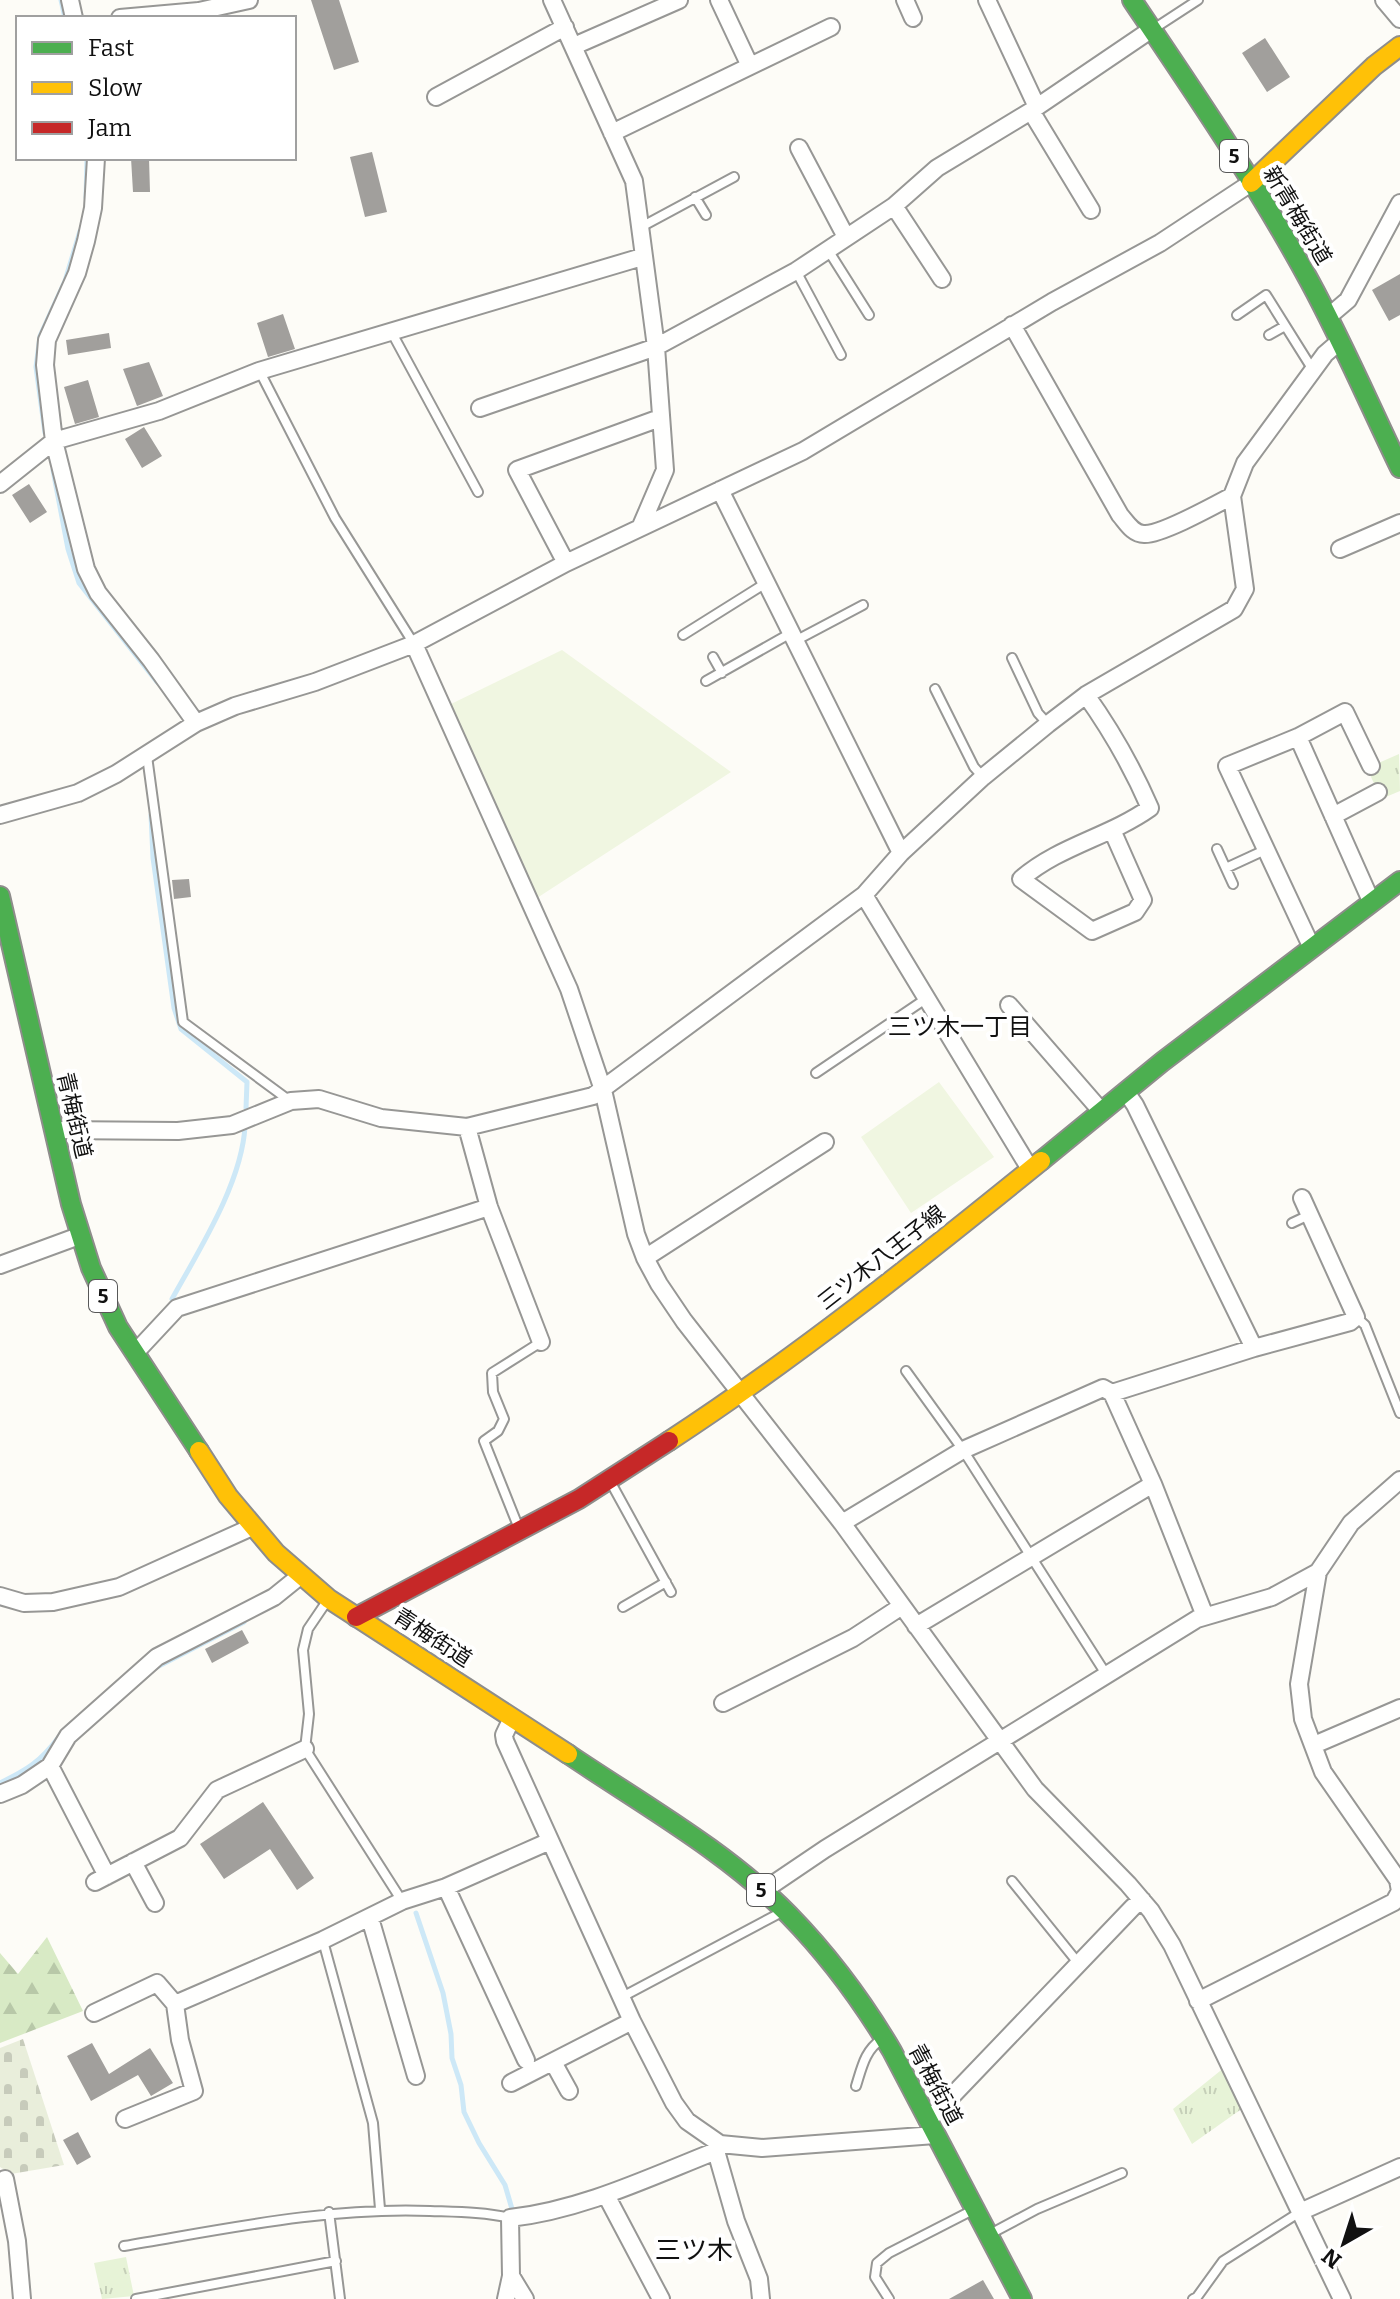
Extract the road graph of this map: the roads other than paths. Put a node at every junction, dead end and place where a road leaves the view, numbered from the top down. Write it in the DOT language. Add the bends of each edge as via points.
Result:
graph roads {
  1 [pos="249,0"];
  2 [pos="552,0"];
  3 [pos="679,0"];
  4 [pos="719,0"];
  5 [pos="907,0"];
  6 [pos="987,0"];
  7 [pos="1132,0"];
  8 [pos="1198,0"];
  9 [pos="1384,0"];
  10 [pos="143,16"];
  11 [pos="913,18"];
  12 [pos="1400,19"];
  13 [pos="565,27"];
  14 [pos="831,27"];
  15 [pos="1152,29"];
  16 [pos="574,46"];
  17 [pos="1400,46"];
  18 [pos="750,66"];
  19 [pos="436,97"];
  20 [pos="1034,109"];
  21 [pos="612,133"];
  22 [pos="799,148"];
  23 [pos="96,160"];
  24 [pos="734,177"];
  25 [pos="1251,183"];
  26 [pos="695,197"];
  27 [pos="1400,203"];
  28 [pos="894,206"];
  29 [pos="1091,210"];
  30 [pos="706,215"];
  31 [pos="640,227"];
  32 [pos="846,237"];
  33 [pos="828,249"];
  34 [pos="642,257"];
  35 [pos="796,271"];
  36 [pos="942,279"];
  37 [pos="869,315"];
  38 [pos="1237,315"];
  39 [pos="1328,317"];
  40 [pos="1012,325"];
  41 [pos="1285,326"];
  42 [pos="392,333"];
  43 [pos="1269,335"];
  44 [pos="1340,341"];
  45 [pos="656,347"];
  46 [pos="841,355"];
  47 [pos="1313,370"];
  48 [pos="259,371"];
  49 [pos="480,408"];
  50 [pos="660,418"];
  51 [pos="51,443"];
  52 [pos="1400,468"];
  53 [pos="0,484"];
  54 [pos="720,490"];
  55 [pos="478,492"];
  56 [pos="1232,496"];
  57 [pos="1400,523"];
  58 [pos="641,526"];
  59 [pos="1340,549"];
  60 [pos="566,563"];
  61 [pos="766,583"];
  62 [pos="863,605"];
  63 [pos="683,635"];
  64 [pos="793,637"];
  65 [pos="414,644"];
  66 [pos="713,657"];
  67 [pos="1012,658"];
  68 [pos="722,673"];
  69 [pos="706,681"];
  70 [pos="935,689"];
  71 [pos="1086,695"];
  72 [pos="196,723"];
  73 [pos="1048,724"];
  74 [pos="1298,737"];
  75 [pos="147,755"];
  76 [pos="1371,766"];
  77 [pos="983,777"];
  78 [pos="1378,792"];
  79 [pos="0,815"];
  80 [pos="1333,816"];
  81 [pos="1112,830"];
  82 [pos="1217,849"];
  83 [pos="1265,850"];
  84 [pos="901,853"];
  85 [pos="1226,868"];
  86 [pos="1400,881"];
  87 [pos="1233,884"];
  88 [pos="864,895"];
  89 [pos="0,896"];
  90 [pos="1371,901"];
  91 [pos="1312,948"];
  92 [pos="928,997"];
  93 [pos="1009,1005"];
  94 [pos="816,1073"];
  95 [pos="603,1090"];
  96 [pos="1126,1092"];
  97 [pos="291,1101"];
  98 [pos="1102,1112"];
  99 [pos="467,1127"];
  100 [pos="54,1130"];
  101 [pos="825,1142"];
  102 [pos="1030,1169"];
  103 [pos="1302,1198"];
  104 [pos="489,1207"];
  105 [pos="1310,1215"];
  106 [pos="1292,1223"];
  107 [pos="79,1236"];
  108 [pos="645,1258"];
  109 [pos="2,1259"];
  110 [pos="1356,1317"];
  111 [pos="541,1342"];
  112 [pos="1254,1348"];
  113 [pos="135,1353"];
  114 [pos="906,1371"];
  115 [pos="1112,1393"];
  116 [pos="741,1394"];
  117 [pos="1400,1413"];
  118 [pos="963,1450"];
  119 [pos="610,1480"];
  120 [pos="1400,1480"];
  121 [pos="1153,1484"];
  122 [pos="842,1523"];
  123 [pos="252,1527"];
  124 [pos="520,1531"];
  125 [pos="1030,1559"];
  126 [pos="1318,1572"];
  127 [pos="300,1576"];
  128 [pos="666,1582"];
  129 [pos="671,1592"];
  130 [pos="0,1596"];
  131 [pos="329,1599"];
  132 [pos="902,1606"];
  133 [pos="623,1607"];
  134 [pos="1205,1616"];
  135 [pos="356,1617"];
  136 [pos="916,1626"];
  137 [pos="1106,1675"];
  138 [pos="723,1703"];
  139 [pos="1400,1708"];
  140 [pos="512,1718"];
  141 [pos="999,1741"];
  142 [pos="1314,1745"];
  143 [pos="305,1749"];
  144 [pos="50,1766"];
  145 [pos="0,1794"];
  146 [pos="550,1841"];
  147 [pos="133,1862"];
  148 [pos="1012,1881"];
  149 [pos="446,1887"];
  150 [pos="763,1891"];
  151 [pos="1142,1900"];
  152 [pos="402,1901"];
  153 [pos="155,1903"];
  154 [pos="785,1911"];
  155 [pos="370,1918"];
  156 [pos="323,1940"];
  157 [pos="1079,1964"];
  158 [pos="622,1997"];
  159 [pos="1198,2001"];
  160 [pos="175,2004"];
  161 [pos="94,2013"];
  162 [pos="632,2021"];
  163 [pos="884,2038"];
  164 [pos="526,2060"];
  165 [pos="553,2062"];
  166 [pos="416,2076"];
  167 [pos="511,2083"];
  168 [pos="856,2086"];
  169 [pos="569,2091"];
  170 [pos="125,2119"];
  171 [pos="931,2128"];
  172 [pos="718,2147"];
  173 [pos="1400,2167"];
  174 [pos="1122,2173"];
  175 [pos="5,2179"];
  176 [pos="606,2195"];
  177 [pos="380,2209"];
  178 [pos="975,2209"];
  179 [pos="329,2212"];
  180 [pos="1300,2212"];
  181 [pos="510,2218"];
  182 [pos="989,2234"];
  183 [pos="124,2246"];
  184 [pos="336,2261"];
  185 [pos="511,2276"];
  186 [pos="22,2299"];
  187 [pos="136,2299"];
  188 [pos="340,2299"];
  189 [pos="506,2299"];
  190 [pos="525,2299"];
  191 [pos="661,2299"];
  192 [pos="761,2299"];
  193 [pos="889,2299"];
  194 [pos="1022,2299"];
  195 [pos="1193,2299"];
  196 [pos="1342,2299"];
  1 -- 10 [label="street"];
  2 -- 13 [label="street"];
  3 -- 16 [label="street"];
  4 -- 18 [label="street"];
  5 -- 11 [label="street"];
  6 -- 20 [label="street"];
  7 -- 15 [label="main road, 新青梅街道 / 5"];
  8 -- 15 [label="lane"];
  9 -- 12 [label="street"];
  13 -- 16 [label="street"];
  13 -- 19 [label="street"];
  14 -- 18 [label="street"];
  15 -- 20 [label="street"];
  15 -- 25 [label="main road, 新青梅街道 / 5"];
  16 -- 21 [label="street"];
  17 -- 25 [label="main road"];
  18 -- 21 [label="street"];
  20 -- 28 [label="street" via="937,168"];
  20 -- 29 [label="street"];
  21 -- 31 [label="street" via="634,181"];
  22 -- 32 [label="street"];
  23 -- 51 [label="street" via="86,241 47,340"];
  24 -- 26 [label="lane"];
  25 -- 39 [label="main road, 新青梅街道 / 5"];
  25 -- 40 [label="street" via="1160,243"];
  26 -- 30 [label="lane"];
  26 -- 31 [label="lane"];
  27 -- 39 [label="street" via="1348,300"];
  28 -- 32 [label="street"];
  28 -- 36 [label="street"];
  31 -- 34 [label="street"];
  32 -- 33 [label="street"];
  33 -- 35 [label="street"];
  33 -- 37 [label="lane"];
  34 -- 42 [label="street"];
  34 -- 45 [label="street"];
  35 -- 45 [label="street"];
  35 -- 46 [label="lane"];
  38 -- 41 [label="lane" via="1266,295"];
  39 -- 44 [label="main road, 新青梅街道 / 5"];
  40 -- 54 [label="street" via="803,451"];
  40 -- 56 [label="street" via="1133,530 1158,531"];
  41 -- 43 [label="lane"];
  41 -- 47 [label="lane"];
  42 -- 48 [label="street"];
  42 -- 55 [label="lane"];
  44 -- 47 [label="street"];
  44 -- 52 [label="main road, 新青梅街道 / 5"];
  45 -- 49 [label="street"];
  45 -- 50 [label="street"];
  47 -- 56 [label="street" via="1245,463"];
  48 -- 51 [label="street" via="159,411"];
  48 -- 65 [label="lane" via="335,518"];
  50 -- 58 [label="street" via="665,470"];
  50 -- 60 [label="street" via="517,470"];
  51 -- 53 [label="street"];
  51 -- 72 [label="street" via="86,569 98,593"];
  54 -- 58 [label="street"];
  54 -- 61 [label="street"];
  56 -- 71 [label="street" via="1245,589 1234,609"];
  57 -- 59 [label="street"];
  58 -- 60 [label="street"];
  60 -- 65 [label="street"];
  61 -- 63 [label="lane"];
  61 -- 64 [label="street"];
  62 -- 64 [label="lane"];
  64 -- 68 [label="lane"];
  64 -- 84 [label="street"];
  65 -- 72 [label="street"];
  65 -- 95 [label="street" via="569,989"];
  66 -- 68 [label="lane"];
  67 -- 73 [label="lane"];
  68 -- 69 [label="lane"];
  70 -- 77 [label="lane"];
  71 -- 73 [label="street"];
  71 -- 81 [label="street" via="1150,808"];
  72 -- 75 [label="street"];
  73 -- 77 [label="street"];
  74 -- 76 [label="street" via="1345,712"];
  74 -- 80 [label="street"];
  74 -- 83 [label="street" via="1227,766"];
  75 -- 79 [label="street" via="78,793"];
  75 -- 97 [label="lane" via="183,1022"];
  77 -- 84 [label="street"];
  78 -- 80 [label="street"];
  80 -- 90 [label="street"];
  81 -- 81 [label="street" via="1068,848 1021,879 1092,931 1135,912 1143,900"];
  82 -- 85 [label="lane"];
  83 -- 85 [label="lane"];
  83 -- 91 [label="street"];
  84 -- 88 [label="street"];
  85 -- 87 [label="lane"];
  86 -- 90 [label="main road, 三ツ木八王子線"];
  88 -- 92 [label="street"];
  88 -- 95 [label="street"];
  89 -- 100 [label="main road, 青梅街道 / 5"];
  90 -- 91 [label="main road, 三ツ木八王子線"];
  91 -- 96 [label="main road, 三ツ木八王子線"];
  92 -- 94 [label="lane"];
  92 -- 102 [label="street"];
  93 -- 98 [label="street"];
  95 -- 99 [label="street"];
  95 -- 108 [label="street"];
  96 -- 98 [label="main road, 三ツ木八王子線"];
  96 -- 112 [label="street"];
  97 -- 99 [label="street" via="319,1099 381,1118"];
  97 -- 100 [label="street" via="232,1125 151,1132"];
  98 -- 102 [label="main road, 三ツ木八王子線"];
  99 -- 104 [label="street"];
  100 -- 107 [label="main road, 青梅街道 / 5"];
  101 -- 108 [label="street"];
  102 -- 116 [label="main road, 三ツ木八王子線"];
  103 -- 105 [label="street"];
  104 -- 111 [label="street"];
  104 -- 113 [label="street" via="177,1308"];
  105 -- 106 [label="lane"];
  105 -- 110 [label="street"];
  107 -- 109 [label="street"];
  107 -- 113 [label="main road, 青梅街道 / 5"];
  108 -- 116 [label="street" via="684,1321"];
  110 -- 112 [label="street"];
  110 -- 117 [label="lane" via="1365,1325"];
  111 -- 124 [label="lane" via="492,1373 504,1419 484,1441"];
  112 -- 115 [label="street"];
  113 -- 123 [label="main road, 青梅街道 / 5"];
  114 -- 118 [label="lane"];
  115 -- 118 [label="street" via="1103,1388"];
  115 -- 121 [label="street"];
  116 -- 119 [label="main road, 三ツ木八王子線"];
  116 -- 122 [label="street"];
  118 -- 122 [label="street"];
  118 -- 125 [label="lane"];
  119 -- 124 [label="main road, 三ツ木八王子線"];
  119 -- 128 [label="lane"];
  120 -- 126 [label="street" via="1351,1523"];
  121 -- 125 [label="street"];
  121 -- 134 [label="street"];
  122 -- 132 [label="street"];
  123 -- 127 [label="main road, 青梅街道 / 5"];
  123 -- 130 [label="street" via="119,1587 53,1602 24,1603"];
  124 -- 135 [label="main road, 三ツ木八王子線"];
  125 -- 136 [label="street"];
  125 -- 137 [label="lane"];
  126 -- 134 [label="street" via="1272,1597"];
  126 -- 142 [label="street" via="1299,1684 1303,1719"];
  127 -- 131 [label="main road, 青梅街道 / 5"];
  127 -- 144 [label="street" via="274,1597 157,1657 68,1736"];
  128 -- 129 [label="lane"];
  128 -- 133 [label="lane"];
  131 -- 135 [label="main road, 青梅街道 / 5"];
  131 -- 143 [label="lane" via="308,1629 303,1650 309,1714"];
  132 -- 136 [label="street"];
  132 -- 138 [label="street" via="853,1638"];
  134 -- 137 [label="street"];
  135 -- 140 [label="main road, 青梅街道 / 5"];
  136 -- 141 [label="street"];
  137 -- 141 [label="street"];
  139 -- 142 [label="street"];
  140 -- 146 [label="street" via="505,1741"];
  140 -- 150 [label="main road, 青梅街道 / 5"];
  141 -- 150 [label="street"];
  141 -- 151 [label="street" via="1045,1801"];
  142 -- 159 [label="street" via="1323,1772 1398,1880 1398,1896"];
  143 -- 147 [label="street" via="217,1790 180,1838"];
  143 -- 152 [label="lane"];
  144 -- 145 [label="street"];
  144 -- 147 [label="street" via="101,1879"];
  146 -- 149 [label="street"];
  146 -- 158 [label="street"];
  147 -- 153 [label="street"];
  148 -- 157 [label="lane"];
  149 -- 152 [label="street"];
  149 -- 164 [label="street"];
  150 -- 154 [label="main road, 青梅街道 / 5"];
  151 -- 157 [label="street"];
  151 -- 159 [label="street" via="1172,1945"];
  152 -- 155 [label="street"];
  154 -- 158 [label="lane"];
  154 -- 163 [label="main road, 青梅街道 / 5" via="838,1970"];
  155 -- 156 [label="street"];
  155 -- 166 [label="street"];
  156 -- 160 [label="street"];
  156 -- 177 [label="lane" via="373,2123"];
  157 -- 171 [label="street"];
  158 -- 162 [label="street"];
  159 -- 180 [label="street"];
  160 -- 161 [label="street" via="157,1983"];
  160 -- 170 [label="street" via="194,2091"];
  162 -- 165 [label="street"];
  162 -- 172 [label="street" via="674,2103"];
  163 -- 168 [label="lane" via="866,2055"];
  163 -- 171 [label="main road, 青梅街道 / 5"];
  165 -- 167 [label="street"];
  165 -- 169 [label="street"];
  171 -- 172 [label="street" via="762,2148"];
  171 -- 178 [label="main road, 青梅街道 / 5"];
  172 -- 176 [label="street"];
  172 -- 192 [label="street"];
  173 -- 180 [label="street"];
  174 -- 182 [label="lane"];
  175 -- 186 [label="street"];
  176 -- 181 [label="street"];
  176 -- 191 [label="street"];
  177 -- 179 [label="lane"];
  177 -- 181 [label="lane"];
  178 -- 182 [label="main road, 青梅街道 / 5"];
  178 -- 193 [label="lane" via="877,2263 875,2277"];
  179 -- 183 [label="lane"];
  179 -- 184 [label="lane"];
  180 -- 195 [label="lane" via="1223,2261"];
  180 -- 196 [label="street"];
  181 -- 185 [label="street"];
  182 -- 194 [label="main road, 青梅街道 / 5"];
  184 -- 187 [label="lane"];
  184 -- 188 [label="lane"];
  185 -- 189 [label="street"];
  185 -- 190 [label="street"];
}
